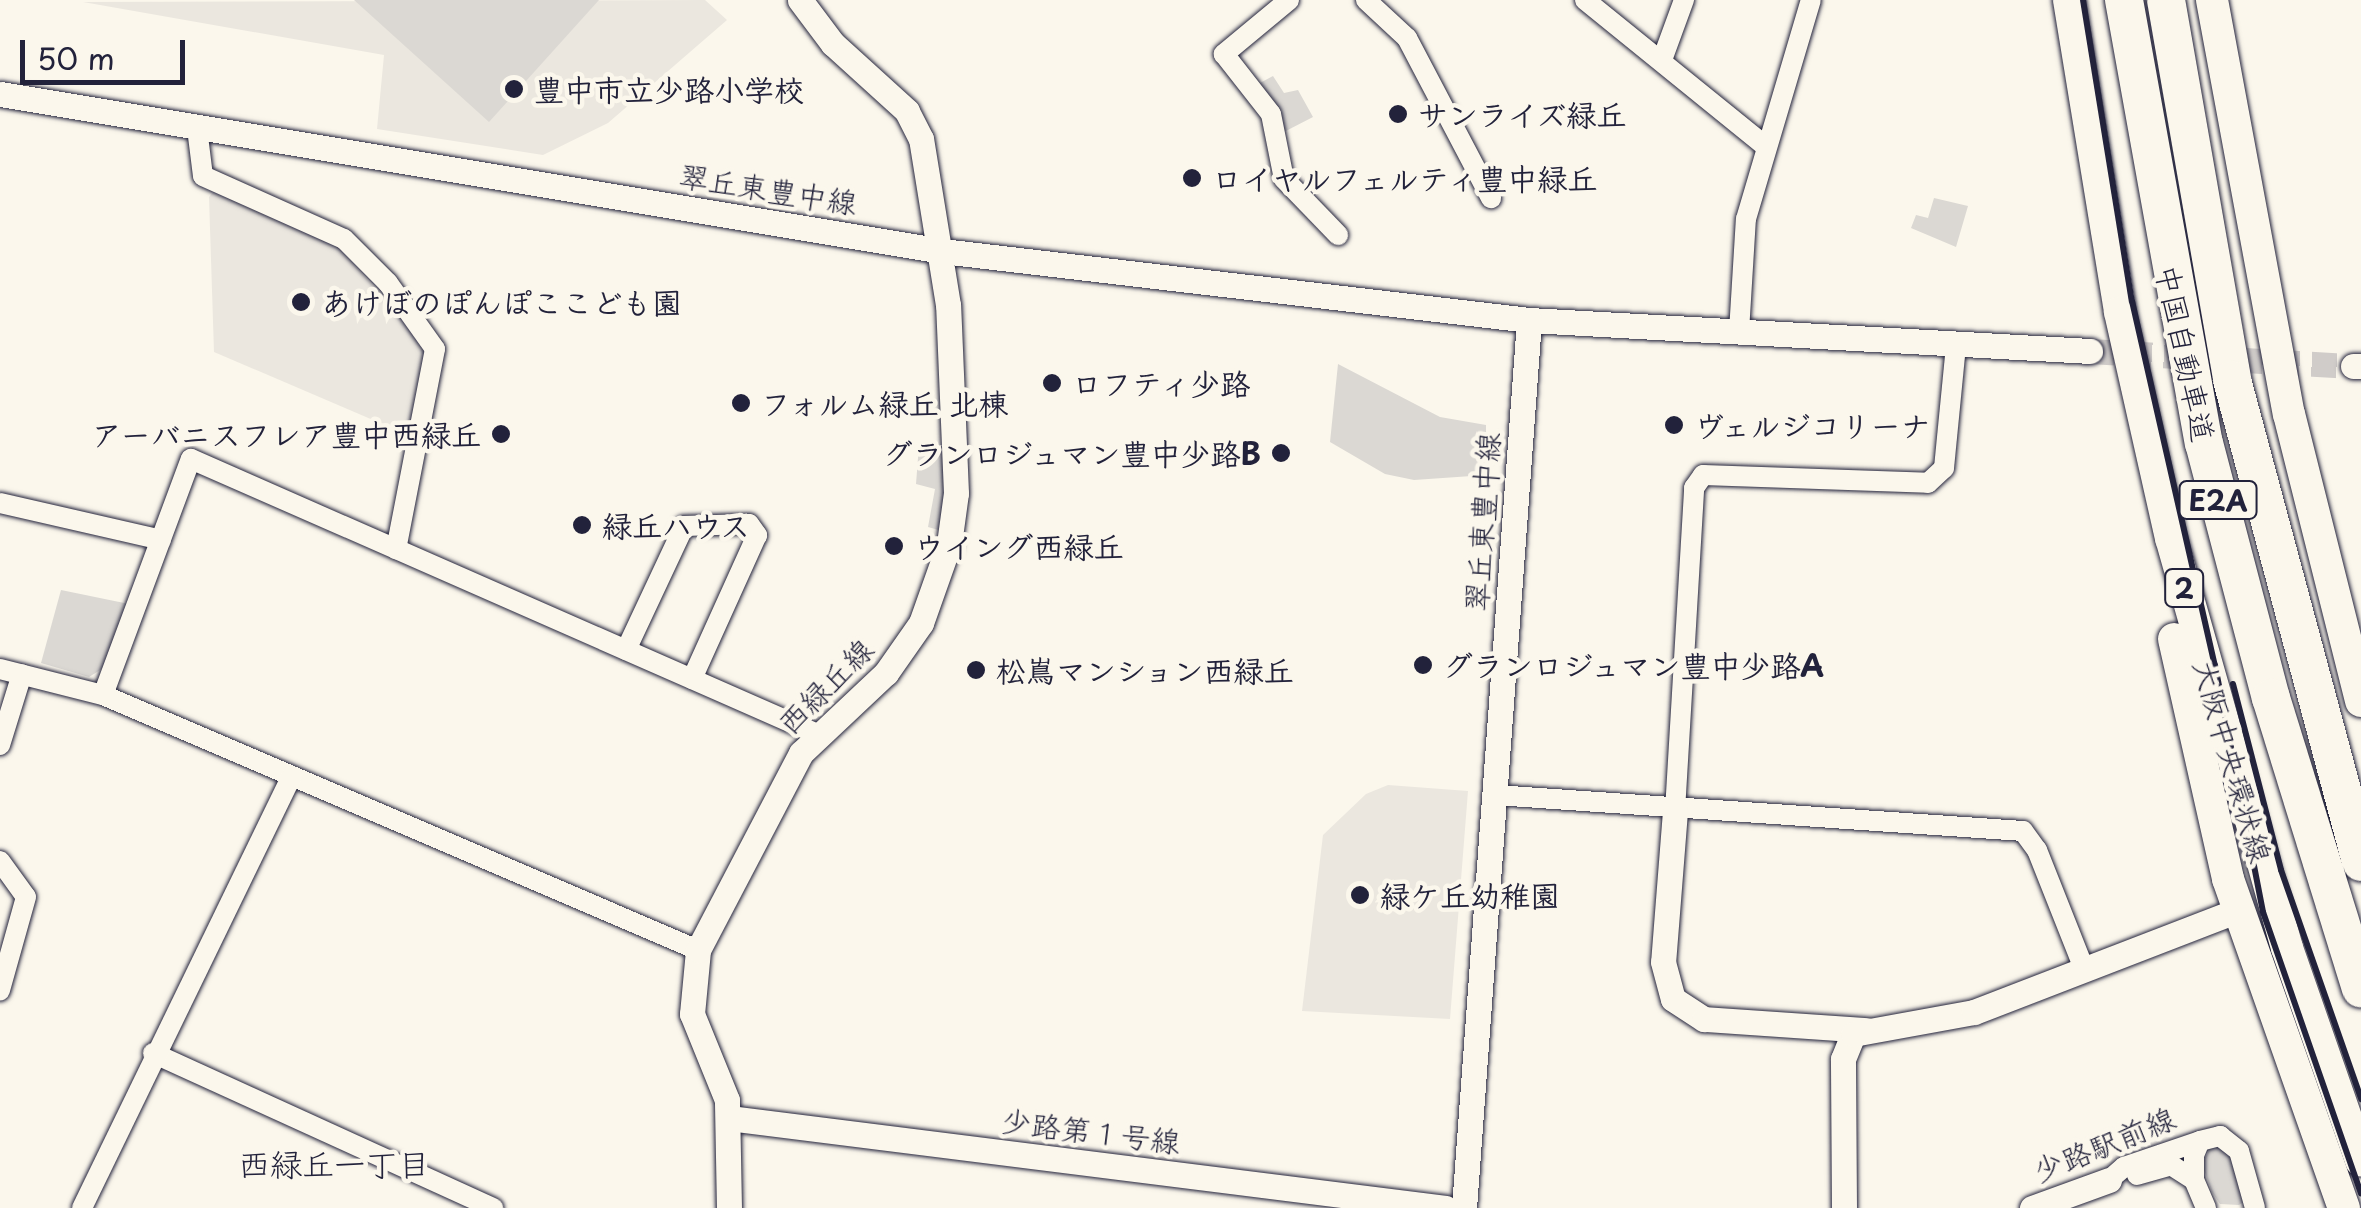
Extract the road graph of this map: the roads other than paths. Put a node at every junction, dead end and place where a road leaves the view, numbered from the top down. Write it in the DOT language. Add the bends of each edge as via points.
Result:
graph roads {
  1 [pos="800,0"];
  2 [pos="1289,0"];
  3 [pos="1366,0"];
  4 [pos="1584,0"];
  5 [pos="1684,0"];
  6 [pos="1811,0"];
  7 [pos="2069,0"];
  8 [pos="2124,0"];
  9 [pos="2166,0"];
  10 [pos="2212,0"];
  11 [pos="1662,60"];
  12 [pos="0,94"];
  13 [pos="197,128"];
  14 [pos="1763,144"];
  15 [pos="1491,198"];
  16 [pos="1338,235"];
  17 [pos="942,251"];
  18 [pos="1529,320"];
  19 [pos="1739,332"];
  20 [pos="1956,345"];
  21 [pos="2090,352"];
  22 [pos="2140,396"];
  23 [pos="0,503"];
  24 [pos="162,540"];
  25 [pos="396,549"];
  26 [pos="626,650"];
  27 [pos="0,668"];
  28 [pos="22,674"];
  29 [pos="692,680"];
  30 [pos="103,695"];
  31 [pos="2361,700"];
  32 [pos="815,734"];
  33 [pos="0,745"];
  34 [pos="292,776"];
  35 [pos="1495,795"];
  36 [pos="1675,812"];
  37 [pos="0,861"];
  38 [pos="2361,862"];
  39 [pos="2238,910"];
  40 [pos="698,950"];
  41 [pos="2084,969"];
  42 [pos="2361,988"];
  43 [pos="0,990"];
  44 [pos="1866,1030"];
  45 [pos="154,1053"];
  46 [pos="729,1118"];
  47 [pos="2200,1141"];
  48 [pos="2361,1161"];
  49 [pos="2109,1180"];
  50 [pos="2194,1180"];
  51 [pos="82,1208"];
  52 [pos="492,1208"];
  53 [pos="729,1208"];
  54 [pos="1445,1208"];
  55 [pos="1464,1208"];
  56 [pos="1844,1208"];
  57 [pos="2032,1208"];
  58 [pos="2206,1208"];
  59 [pos="2255,1208"];
  60 [pos="2344,1208"];
  1 -- 17 [label="street, 西緑丘線" via="833,44 907,111 921,138"];
  2 -- 16 [label="street" via="1224,54 1270,114 1284,179"];
  3 -- 15 [label="street" via="1407,38"];
  4 -- 11 [label="street"];
  5 -- 11 [label="street"];
  6 -- 14 [label="street"];
  7 -- 22 [label="main road, 大阪中央環状線 / 2"];
  8 -- 42 [label="highway, 中国自動車道 / E2A" via="2204,443 2302,806"];
  9 -- 38 [label="highway, 中国自動車道 / E2A" via="2232,380"];
  10 -- 31 [label="main road" via="2289,414"];
  11 -- 14 [label="street"];
  12 -- 13 [label="street, 翠丘東豊中線"];
  13 -- 17 [label="street, 翠丘東豊中線"];
  13 -- 25 [label="street" via="203,176 344,239 388,284 435,349"];
  14 -- 19 [label="street" via="1746,219"];
  17 -- 18 [label="street, 翠丘東豊中線"];
  17 -- 32 [label="street, 西緑丘線" via="956,493 949,544 920,624 898,659"];
  18 -- 19 [label="street, 翠丘東豊中線"];
  18 -- 35 [label="street, 翠丘東豊中線"];
  19 -- 20 [label="street, 翠丘東豊中線"];
  20 -- 21 [label="street, 翠丘東豊中線"];
  20 -- 36 [label="street" via="1944,468 1928,483 1704,475 1694,488"];
  22 -- 39 [label="main road" via="2161,586"];
  22 -- 48 [label="main road, 大阪中央環状線 / 2" via="2212,696 2287,948"];
  23 -- 24 [label="street"];
  24 -- 25 [label="street" via="192,459"];
  24 -- 30 [label="street"];
  25 -- 26 [label="street"];
  26 -- 29 [label="street"];
  26 -- 29 [label="street" via="684,526 749,524 758,536"];
  27 -- 28 [label="street"];
  28 -- 30 [label="street"];
  28 -- 33 [label="street"];
  29 -- 32 [label="street"];
  30 -- 34 [label="street"];
  32 -- 40 [label="street, 西緑丘線"];
  34 -- 40 [label="street"];
  34 -- 45 [label="street"];
  35 -- 36 [label="street"];
  35 -- 55 [label="street, 翠丘東豊中線"];
  36 -- 41 [label="street" via="1784,812 2023,831"];
  36 -- 44 [label="street" via="1663,962 1673,1000 1704,1019"];
  37 -- 43 [label="street" via="26,897"];
  39 -- 41 [label="street"];
  39 -- 60 [label="main road"];
  40 -- 46 [label="street, 西緑丘線" via="692,1014 723,1084"];
  41 -- 44 [label="street" via="1974,1012"];
  44 -- 56 [label="street" via="1849,1038 1844,1050"];
  45 -- 51 [label="street"];
  45 -- 52 [label="street"];
  46 -- 53 [label="street, 西緑丘線"];
  46 -- 54 [label="street, 少路第１号線"];
  47 -- 49 [label="street, 少路駅前線" via="2124,1167"];
  47 -- 50 [label="street, 少路駅前線"];
  47 -- 59 [label="street, 少路駅前線" via="2220,1136 2236,1146"];
  49 -- 50 [label="street" via="2172,1165"];
  49 -- 57 [label="street, 少路駅前線"];
  50 -- 58 [label="street"];
}
